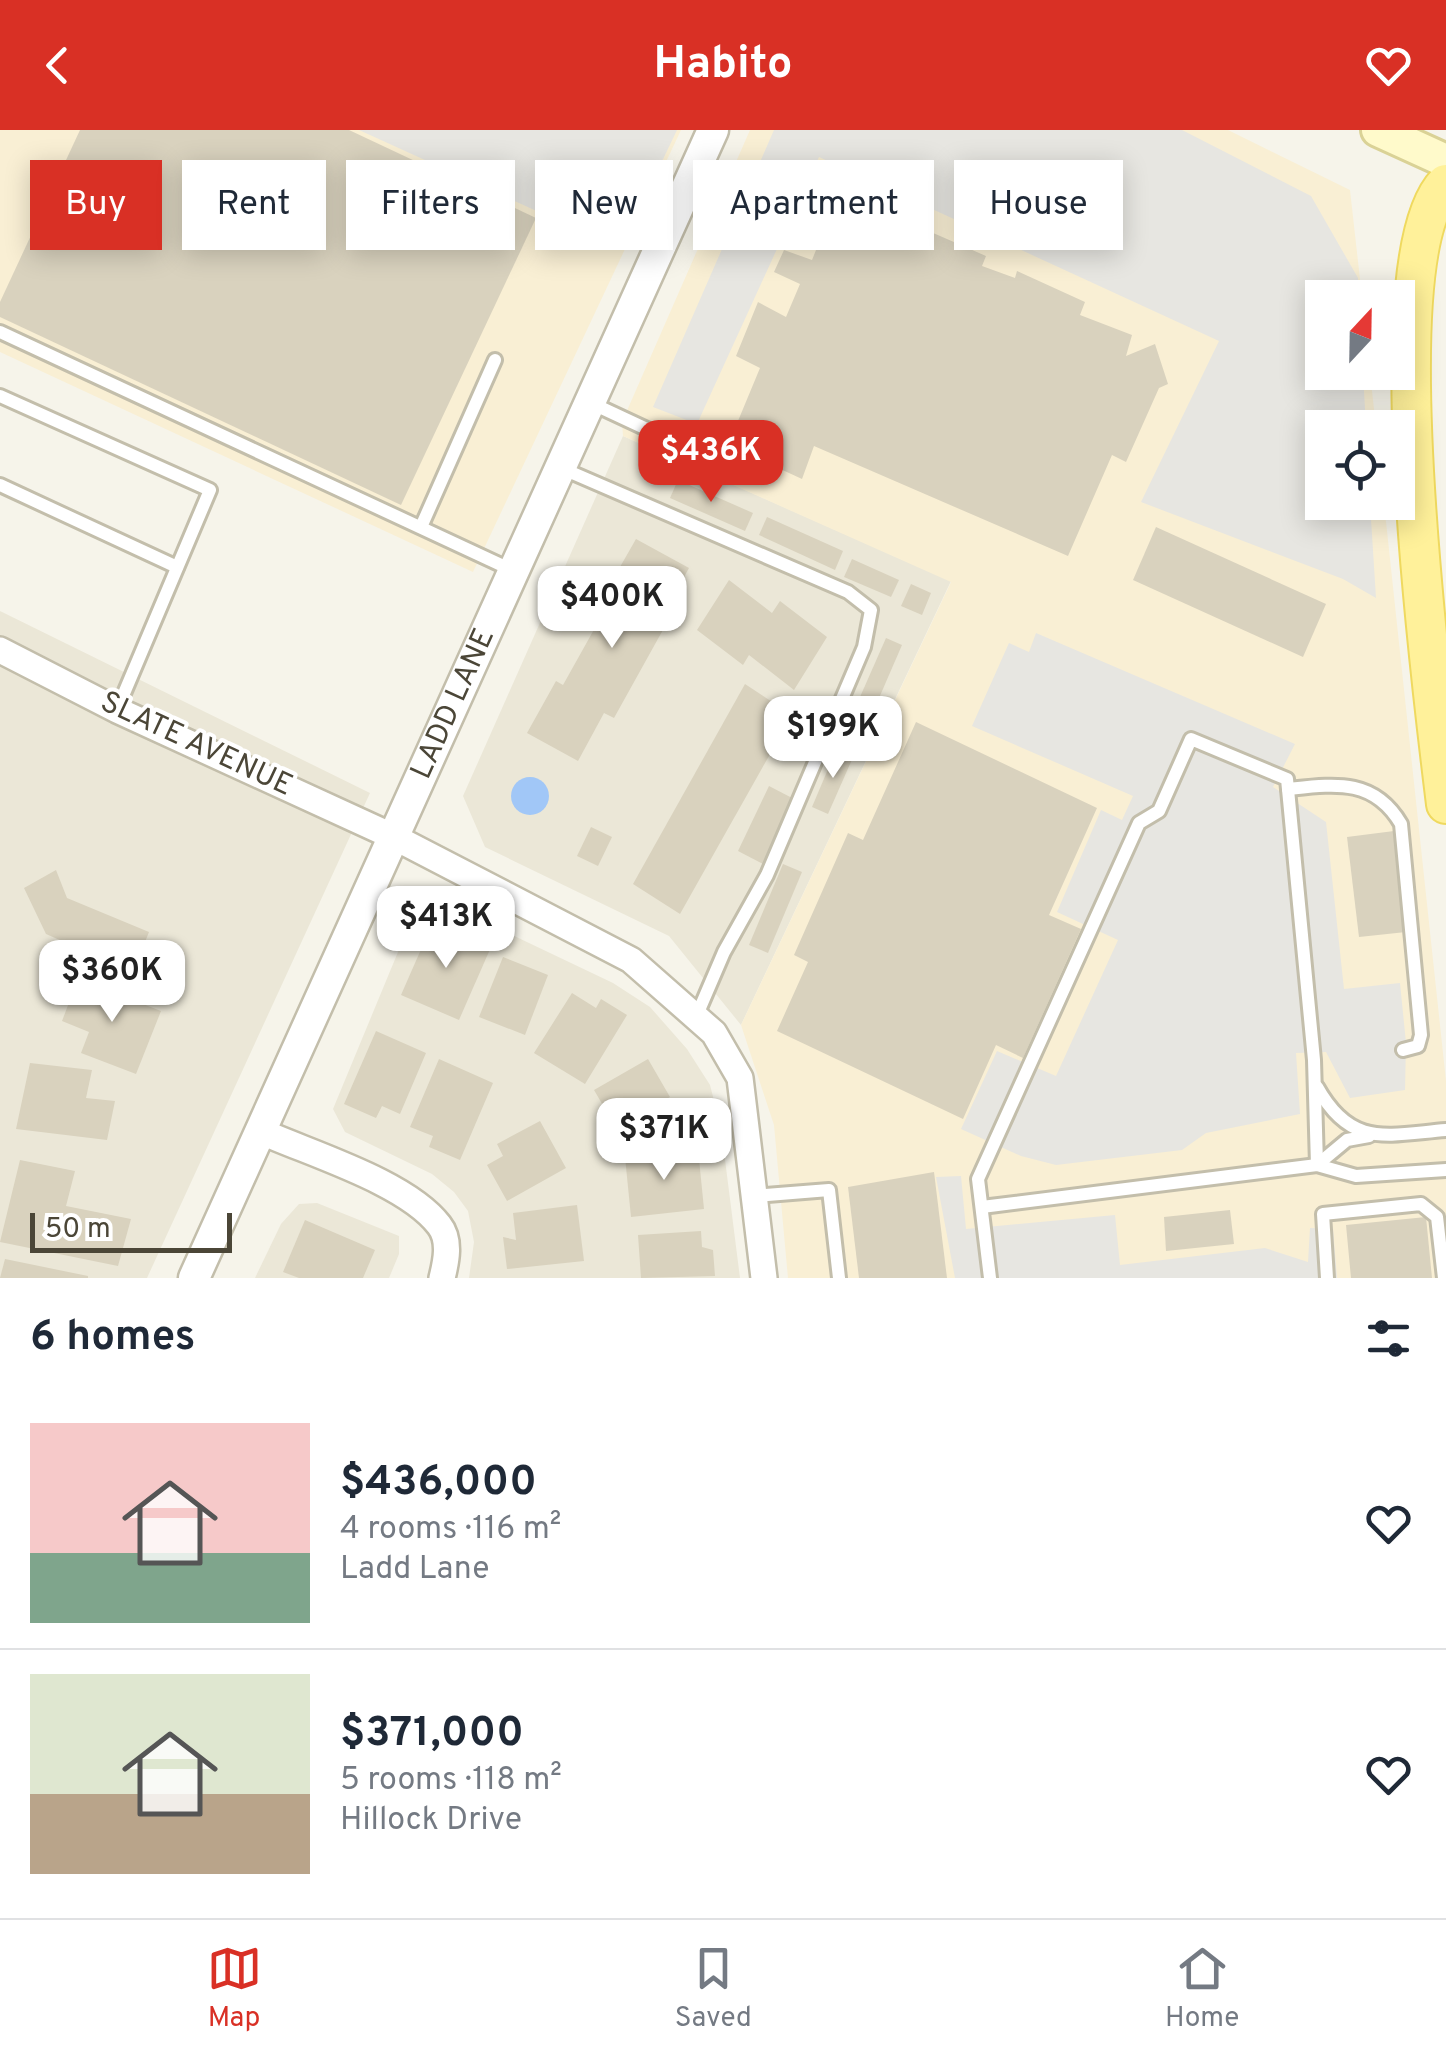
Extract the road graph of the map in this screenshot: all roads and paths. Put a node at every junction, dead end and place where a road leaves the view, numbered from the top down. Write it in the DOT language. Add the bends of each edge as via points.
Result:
graph roads {
  1 [pos="713,130"];
  2 [pos="1378,130"];
  3 [pos="1446,162"];
  4 [pos="1446,184"];
  5 [pos="0,332"];
  6 [pos="496,360"];
  7 [pos="0,396"];
  8 [pos="590,402"];
  9 [pos="666,438"];
  10 [pos="561,468"];
  11 [pos="0,484"];
  12 [pos="421,527"];
  13 [pos="177,567"];
  14 [pos="514,571"];
  15 [pos="0,650"];
  16 [pos="117,710"];
  17 [pos="1288,789"];
  18 [pos="1446,804"];
  19 [pos="394,837"];
  20 [pos="696,1015"];
  21 [pos="1403,1050"];
  22 [pos="1316,1085"];
  23 [pos="1446,1130"];
  24 [pos="260,1131"];
  25 [pos="1369,1136"];
  26 [pos="1317,1165"];
  27 [pos="1446,1170"];
  28 [pos="754,1196"];
  29 [pos="982,1206"];
  30 [pos="194,1278"];
  31 [pos="442,1278"];
  32 [pos="764,1278"];
  33 [pos="839,1278"];
  34 [pos="990,1278"];
  35 [pos="1327,1278"];
  36 [pos="1444,1278"];
  1 -- 8 [label="street, LADD LANE"];
  2 -- 3 [label="main road"];
  4 -- 18 [label="main road" via="1418,252 1413,316 1421,588"];
  5 -- 12 [label="lane"];
  6 -- 12 [label="lane"];
  7 -- 13 [label="lane" via="210,490"];
  8 -- 9 [label="lane"];
  8 -- 10 [label="street, LADD LANE"];
  10 -- 14 [label="street, LADD LANE"];
  10 -- 20 [label="lane" via="848,592 871,610 864,647 767,875"];
  11 -- 13 [label="lane"];
  12 -- 14 [label="lane"];
  13 -- 16 [label="lane"];
  14 -- 19 [label="street, LADD LANE"];
  15 -- 16 [label="street, SLATE AVENUE"];
  16 -- 19 [label="street, SLATE AVENUE"];
  17 -- 21 [label="lane" via="1367,788 1400,824 1421,1035 1418,1046"];
  17 -- 22 [label="lane"];
  17 -- 29 [label="lane" via="1287,779 1191,739 1158,811 1139,823 978,1179"];
  19 -- 20 [label="street, SLATE AVENUE" via="631,960"];
  19 -- 24 [label="street, LADD LANE"];
  20 -- 28 [label="street, SLATE AVENUE" via="740,1078"];
  22 -- 25 [label="lane" via="1344,1123"];
  22 -- 26 [label="lane"];
  23 -- 25 [label="lane"];
  24 -- 30 [label="street, LADD LANE"];
  24 -- 31 [label="street" via="407,1196 442,1228 448,1256"];
  25 -- 26 [label="lane" via="1348,1140"];
  26 -- 27 [label="lane" via="1356,1176"];
  26 -- 29 [label="lane"];
  28 -- 32 [label="street, SLATE AVENUE"];
  28 -- 33 [label="lane" via="830,1190"];
  29 -- 34 [label="lane"];
  35 -- 36 [label="lane" via="1323,1214 1421,1204 1437,1217"];
}
